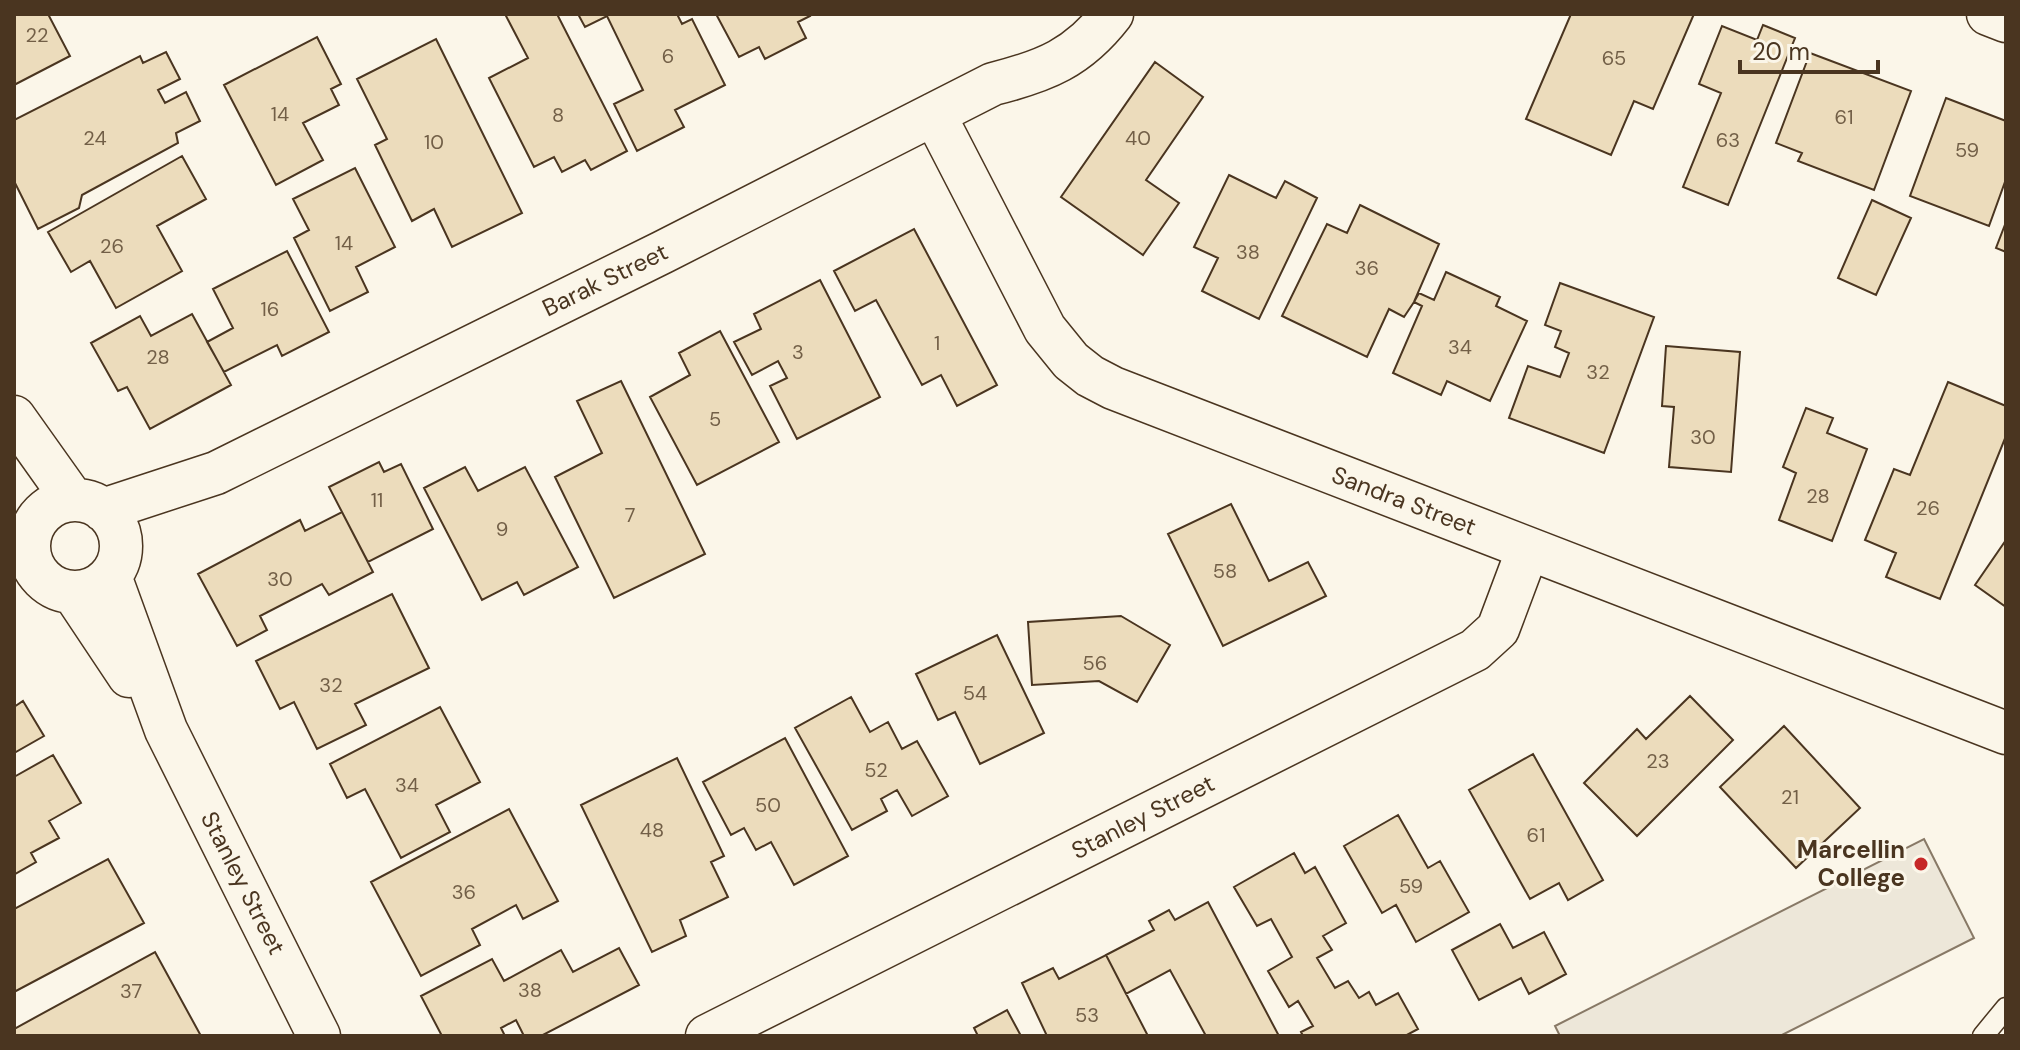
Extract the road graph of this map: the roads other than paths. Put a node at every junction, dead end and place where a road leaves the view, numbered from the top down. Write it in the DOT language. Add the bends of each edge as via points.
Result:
graph roads {
  1 [pos="1081,14"];
  2 [pos="1112,14"];
  3 [pos="1988,14"];
  4 [pos="2006,21"];
  5 [pos="993,84"];
  6 [pos="934,114"];
  7 [pos="14,417"];
  8 [pos="14,440"];
  9 [pos="1528,549"];
  10 [pos="62,551"];
  11 [pos="2006,733"];
  12 [pos="2006,1008"];
  13 [pos="319,1036"];
  14 [pos="707,1036"];
  15 [pos="1983,1036"];
  1 -- 5 [label="street, Barak Street"];
  2 -- 5 [label="street, Barak Street" via="1060,62"];
  3 -- 4 [label="street"];
  5 -- 6 [label="street, Barak Street"];
  6 -- 9 [label="street, Sandra Street" via="1045,329 1090,376"];
  6 -- 10 [label="street, Barak Street"];
  7 -- 10 [label="street, Stanley Street"];
  8 -- 10 [label="street, Stanley Street"];
  9 -- 11 [label="street, Sandra Street"];
  9 -- 14 [label="street, Stanley Street" via="1498,629 1475,650"];
  10 -- 13 [label="street, Stanley Street" via="166,730"];
  12 -- 15 [label="lane"];
}
